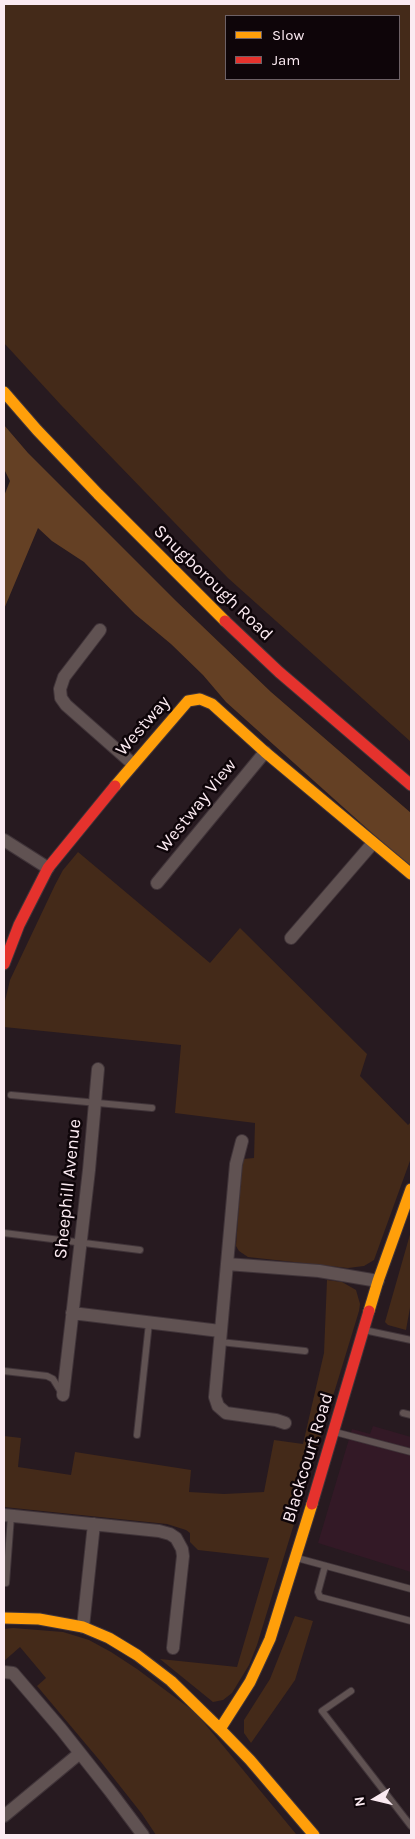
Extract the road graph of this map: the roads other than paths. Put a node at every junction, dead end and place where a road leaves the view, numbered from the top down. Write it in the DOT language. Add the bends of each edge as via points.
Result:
graph roads {
  1 [pos="4,392"];
  2 [pos="100,630"];
  3 [pos="265,752"];
  4 [pos="133,764"];
  5 [pos="411,785"];
  6 [pos="4,840"];
  7 [pos="373,843"];
  8 [pos="48,868"];
  9 [pos="411,874"];
  10 [pos="157,883"];
  11 [pos="291,938"];
  12 [pos="4,964"];
  13 [pos="98,1069"];
  14 [pos="11,1095"];
  15 [pos="95,1102"];
  16 [pos="152,1108"];
  17 [pos="242,1141"];
  18 [pos="411,1189"];
  19 [pos="4,1233"];
  20 [pos="80,1243"];
  21 [pos="140,1250"];
  22 [pos="227,1264"];
  23 [pos="378,1281"];
  24 [pos="72,1313"];
  25 [pos="149,1322"];
  26 [pos="363,1330"];
  27 [pos="220,1337"];
  28 [pos="411,1340"];
  29 [pos="306,1351"];
  30 [pos="4,1370"];
  31 [pos="64,1395"];
  32 [pos="403,1413"];
  33 [pos="411,1415"];
  34 [pos="285,1423"];
  35 [pos="335,1431"];
  36 [pos="137,1435"];
  37 [pos="411,1452"];
  38 [pos="8,1515"];
  39 [pos="94,1524"];
  40 [pos="296,1558"];
  41 [pos="325,1566"];
  42 [pos="6,1583"];
  43 [pos="411,1590"];
  44 [pos="4,1618"];
  45 [pos="411,1621"];
  46 [pos="83,1627"];
  47 [pos="173,1648"];
  48 [pos="4,1672"];
  49 [pos="351,1691"];
  50 [pos="220,1728"];
  51 [pos="80,1753"];
  52 [pos="4,1816"];
  53 [pos="411,1826"];
  54 [pos="143,1835"];
  55 [pos="314,1835"];
  1 -- 5 [label="street, Snugborough Road" via="98,494 224,620 279,672"];
  2 -- 4 [label="street" via="64,677 61,698 66,706"];
  3 -- 4 [label="street, Westway" via="212,704 200,699 188,701"];
  3 -- 7 [label="street, Westway"];
  3 -- 10 [label="street, Westway View"];
  4 -- 8 [label="street, Westway"];
  6 -- 8 [label="street"];
  7 -- 9 [label="street, Westway"];
  7 -- 11 [label="street"];
  8 -- 12 [label="street, Westway"];
  13 -- 15 [label="street, Sheephill Avenue"];
  14 -- 15 [label="lane"];
  15 -- 16 [label="lane"];
  15 -- 20 [label="street, Sheephill Avenue"];
  17 -- 22 [label="street" via="236,1164"];
  18 -- 23 [label="street, Blackcourt Road"];
  19 -- 20 [label="lane"];
  20 -- 21 [label="lane"];
  20 -- 24 [label="street, Sheephill Avenue"];
  22 -- 23 [label="street" via="320,1271"];
  22 -- 27 [label="street"];
  23 -- 26 [label="street, Blackcourt Road"];
  24 -- 25 [label="street"];
  24 -- 31 [label="street, Sheephill Avenue"];
  25 -- 27 [label="street"];
  25 -- 36 [label="lane"];
  26 -- 28 [label="lane"];
  26 -- 35 [label="street, Blackcourt Road"];
  27 -- 29 [label="lane"];
  27 -- 34 [label="street" via="215,1392 218,1406 226,1413"];
  30 -- 31 [label="lane" via="47,1376"];
  32 -- 33 [label="lane"];
  35 -- 37 [label="lane"];
  35 -- 40 [label="street, Blackcourt Road"];
  38 -- 39 [label="street"];
  38 -- 42 [label="lane"];
  39 -- 46 [label="street"];
  39 -- 47 [label="street" via="159,1530 180,1543 183,1556"];
  40 -- 41 [label="lane"];
  40 -- 50 [label="street, Blackcourt Road" via="264,1654"];
  41 -- 43 [label="lane"];
  41 -- 45 [label="lane" via="318,1592 320,1597"];
  44 -- 46 [label="street" via="39,1619"];
  46 -- 50 [label="street" via="109,1638 143,1659"];
  48 -- 51 [label="street" via="13,1673"];
  49 -- 53 [label="lane" via="322,1711"];
  50 -- 55 [label="street"];
  51 -- 52 [label="street"];
  51 -- 54 [label="street"];
}
